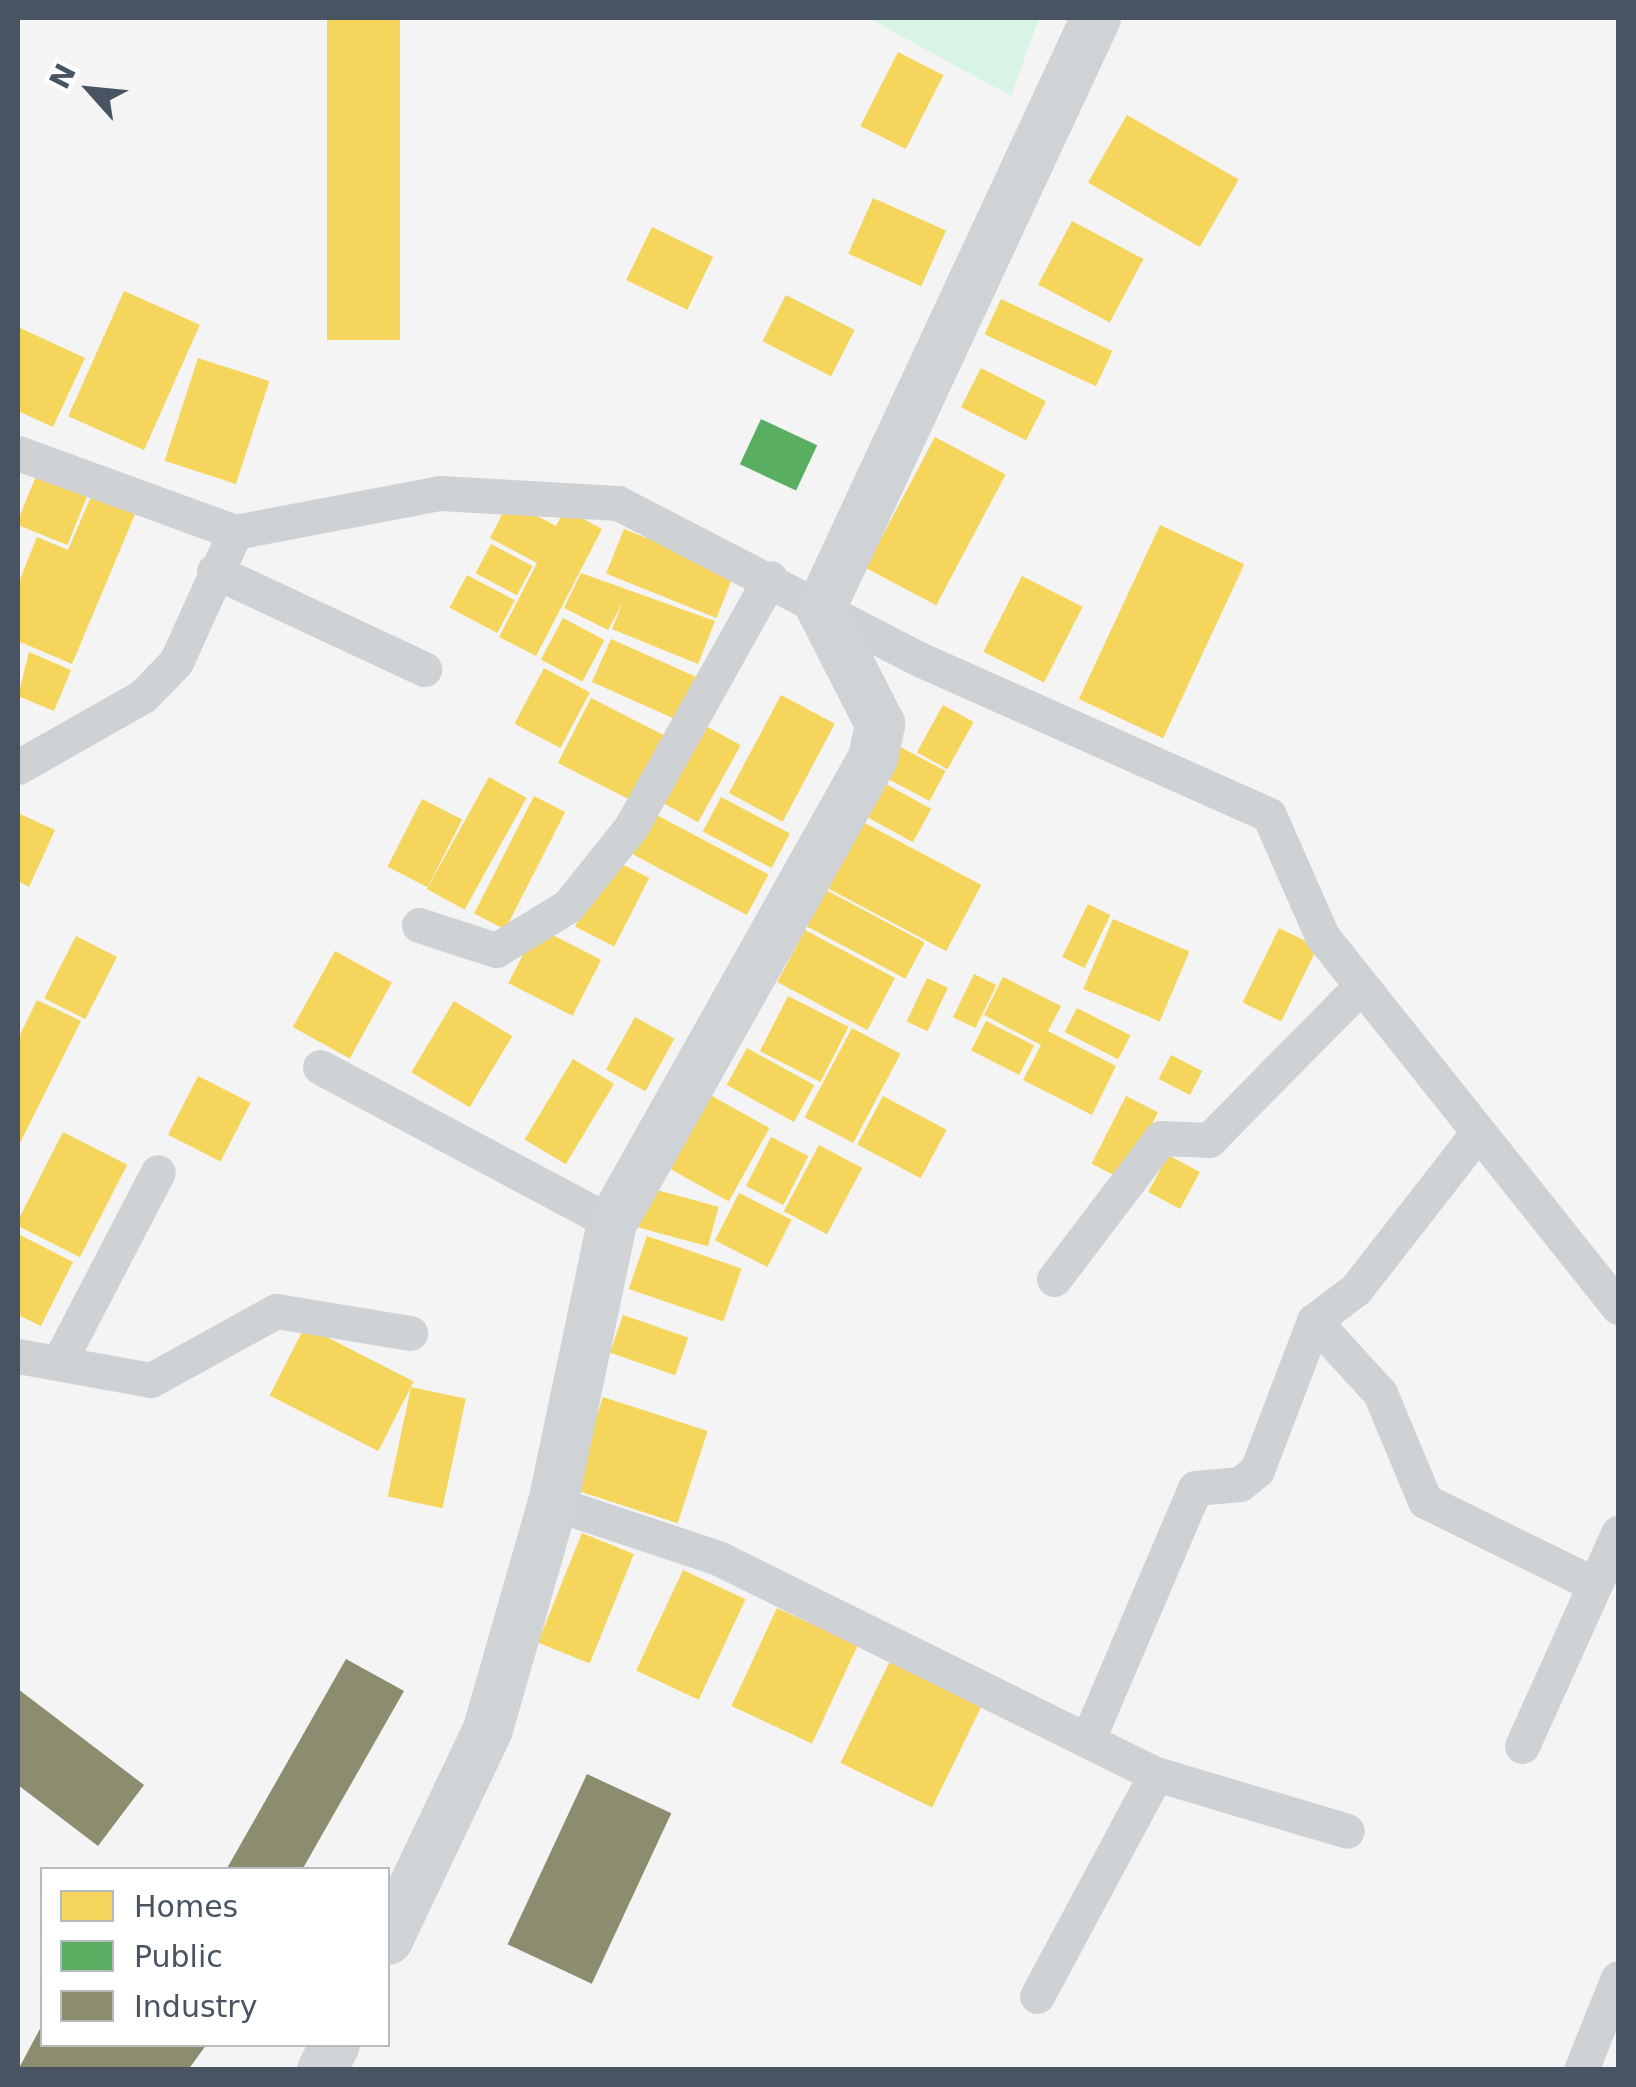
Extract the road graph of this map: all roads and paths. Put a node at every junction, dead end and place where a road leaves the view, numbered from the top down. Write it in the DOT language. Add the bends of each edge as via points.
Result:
graph roads {
  1 [pos="1096,18"];
  2 [pos="18,453"];
  3 [pos="235,532"];
  4 [pos="214,571"];
  5 [pos="770,578"];
  6 [pos="821,608"];
  7 [pos="424,669"];
  8 [pos="18,767"];
  9 [pos="419,925"];
  10 [pos="1361,986"];
  11 [pos="320,1066"];
  12 [pos="1476,1135"];
  13 [pos="158,1172"];
  14 [pos="612,1224"];
  15 [pos="1054,1279"];
  16 [pos="1618,1307"];
  17 [pos="1314,1321"];
  18 [pos="410,1332"];
  19 [pos="18,1356"];
  20 [pos="58,1362"];
  21 [pos="553,1503"];
  22 [pos="1618,1533"];
  23 [pos="1594,1584"];
  24 [pos="1088,1739"];
  25 [pos="1522,1746"];
  26 [pos="1156,1774"];
  27 [pos="1347,1831"];
  28 [pos="390,1936"];
  29 [pos="1618,1978"];
  30 [pos="1037,1996"];
  31 [pos="334,2047"];
  32 [pos="322,2070"];
  33 [pos="1581,2070"];
  1 -- 6 [label="street"];
  2 -- 3 [label="street"];
  3 -- 4 [label="street"];
  3 -- 5 [label="street" via="440,493 618,503"];
  4 -- 7 [label="street"];
  4 -- 8 [label="street" via="176,662 143,696"];
  5 -- 6 [label="street"];
  5 -- 9 [label="street" via="631,828 568,906 496,950"];
  6 -- 10 [label="street" via="1269,815 1322,936"];
  6 -- 14 [label="street" via="880,724 873,758"];
  10 -- 12 [label="street"];
  10 -- 15 [label="street" via="1209,1140 1161,1138"];
  11 -- 14 [label="street"];
  12 -- 16 [label="street"];
  12 -- 17 [label="street" via="1356,1288"];
  13 -- 20 [label="street"];
  14 -- 21 [label="street"];
  17 -- 23 [label="street" via="1380,1394 1425,1501"];
  17 -- 24 [label="street" via="1257,1470 1240,1484 1195,1488"];
  18 -- 20 [label="street" via="276,1311 151,1380"];
  19 -- 20 [label="street"];
  21 -- 24 [label="street" via="718,1558"];
  21 -- 28 [label="street" via="488,1729"];
  22 -- 23 [label="street"];
  23 -- 25 [label="street"];
  24 -- 26 [label="street"];
  26 -- 27 [label="street"];
  26 -- 30 [label="street"];
  29 -- 33 [label="street"];
  31 -- 32 [label="street"];
}
